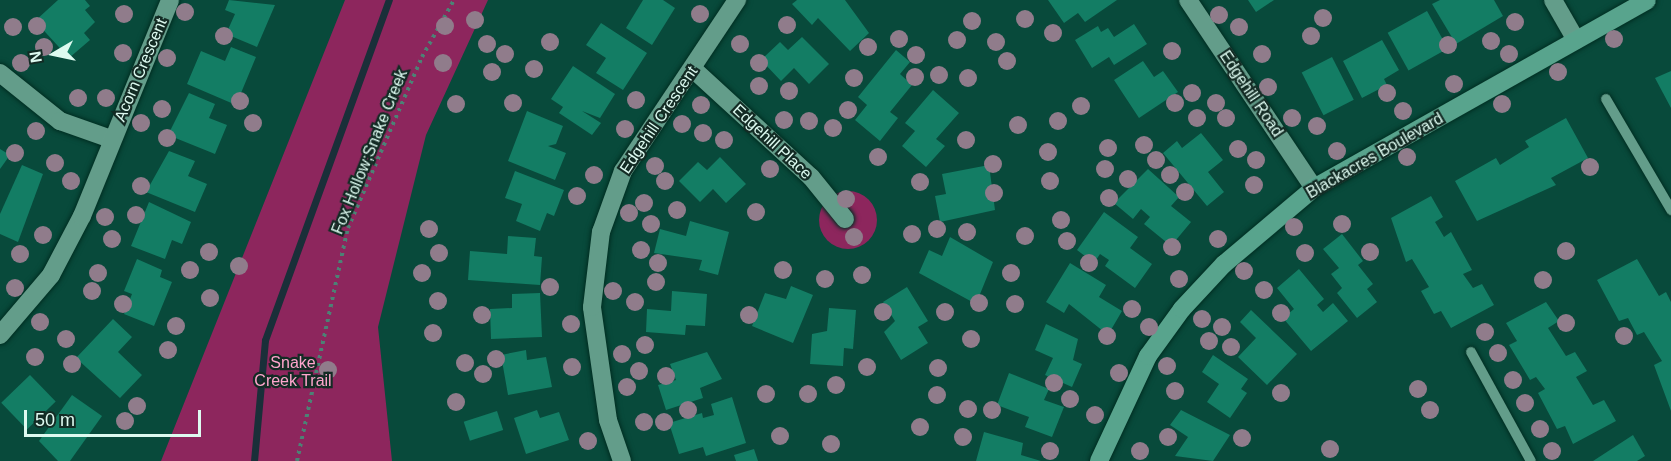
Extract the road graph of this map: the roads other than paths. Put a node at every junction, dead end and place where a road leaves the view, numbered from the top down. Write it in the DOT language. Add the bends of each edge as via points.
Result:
graph roads {
  1 [pos="170,0"];
  2 [pos="737,0"];
  3 [pos="1188,0"];
  4 [pos="1553,0"];
  5 [pos="1647,0"];
  6 [pos="1576,40"];
  7 [pos="693,69"];
  8 [pos="0,73"];
  9 [pos="1606,99"];
  10 [pos="111,140"];
  11 [pos="1314,188"];
  12 [pos="1671,210"];
  13 [pos="845,219"];
  14 [pos="0,335"];
  15 [pos="1471,352"];
  16 [pos="622,461"];
  17 [pos="1099,461"];
  18 [pos="1531,461"];
  1 -- 10 [label="street, Acorn Crescent"];
  2 -- 7 [label="street, Edgehill Crescent"];
  3 -- 11 [label="street, Edgehill Road"];
  4 -- 6 [label="street"];
  5 -- 6 [label="street, Blackacres Boulevard"];
  6 -- 11 [label="street, Blackacres Boulevard"];
  7 -- 13 [label="street, Edgehill Place" via="811,177"];
  7 -- 16 [label="street, Edgehill Crescent" via="623,171 601,232 592,307 608,420"];
  8 -- 10 [label="street, Acorn Crescent" via="60,122"];
  9 -- 12 [label="lane"];
  10 -- 14 [label="street, Acorn Crescent" via="82,216 51,275"];
  11 -- 17 [label="street, Blackacres Boulevard" via="1224,264 1182,309 1148,356"];
  15 -- 18 [label="lane"];
}
